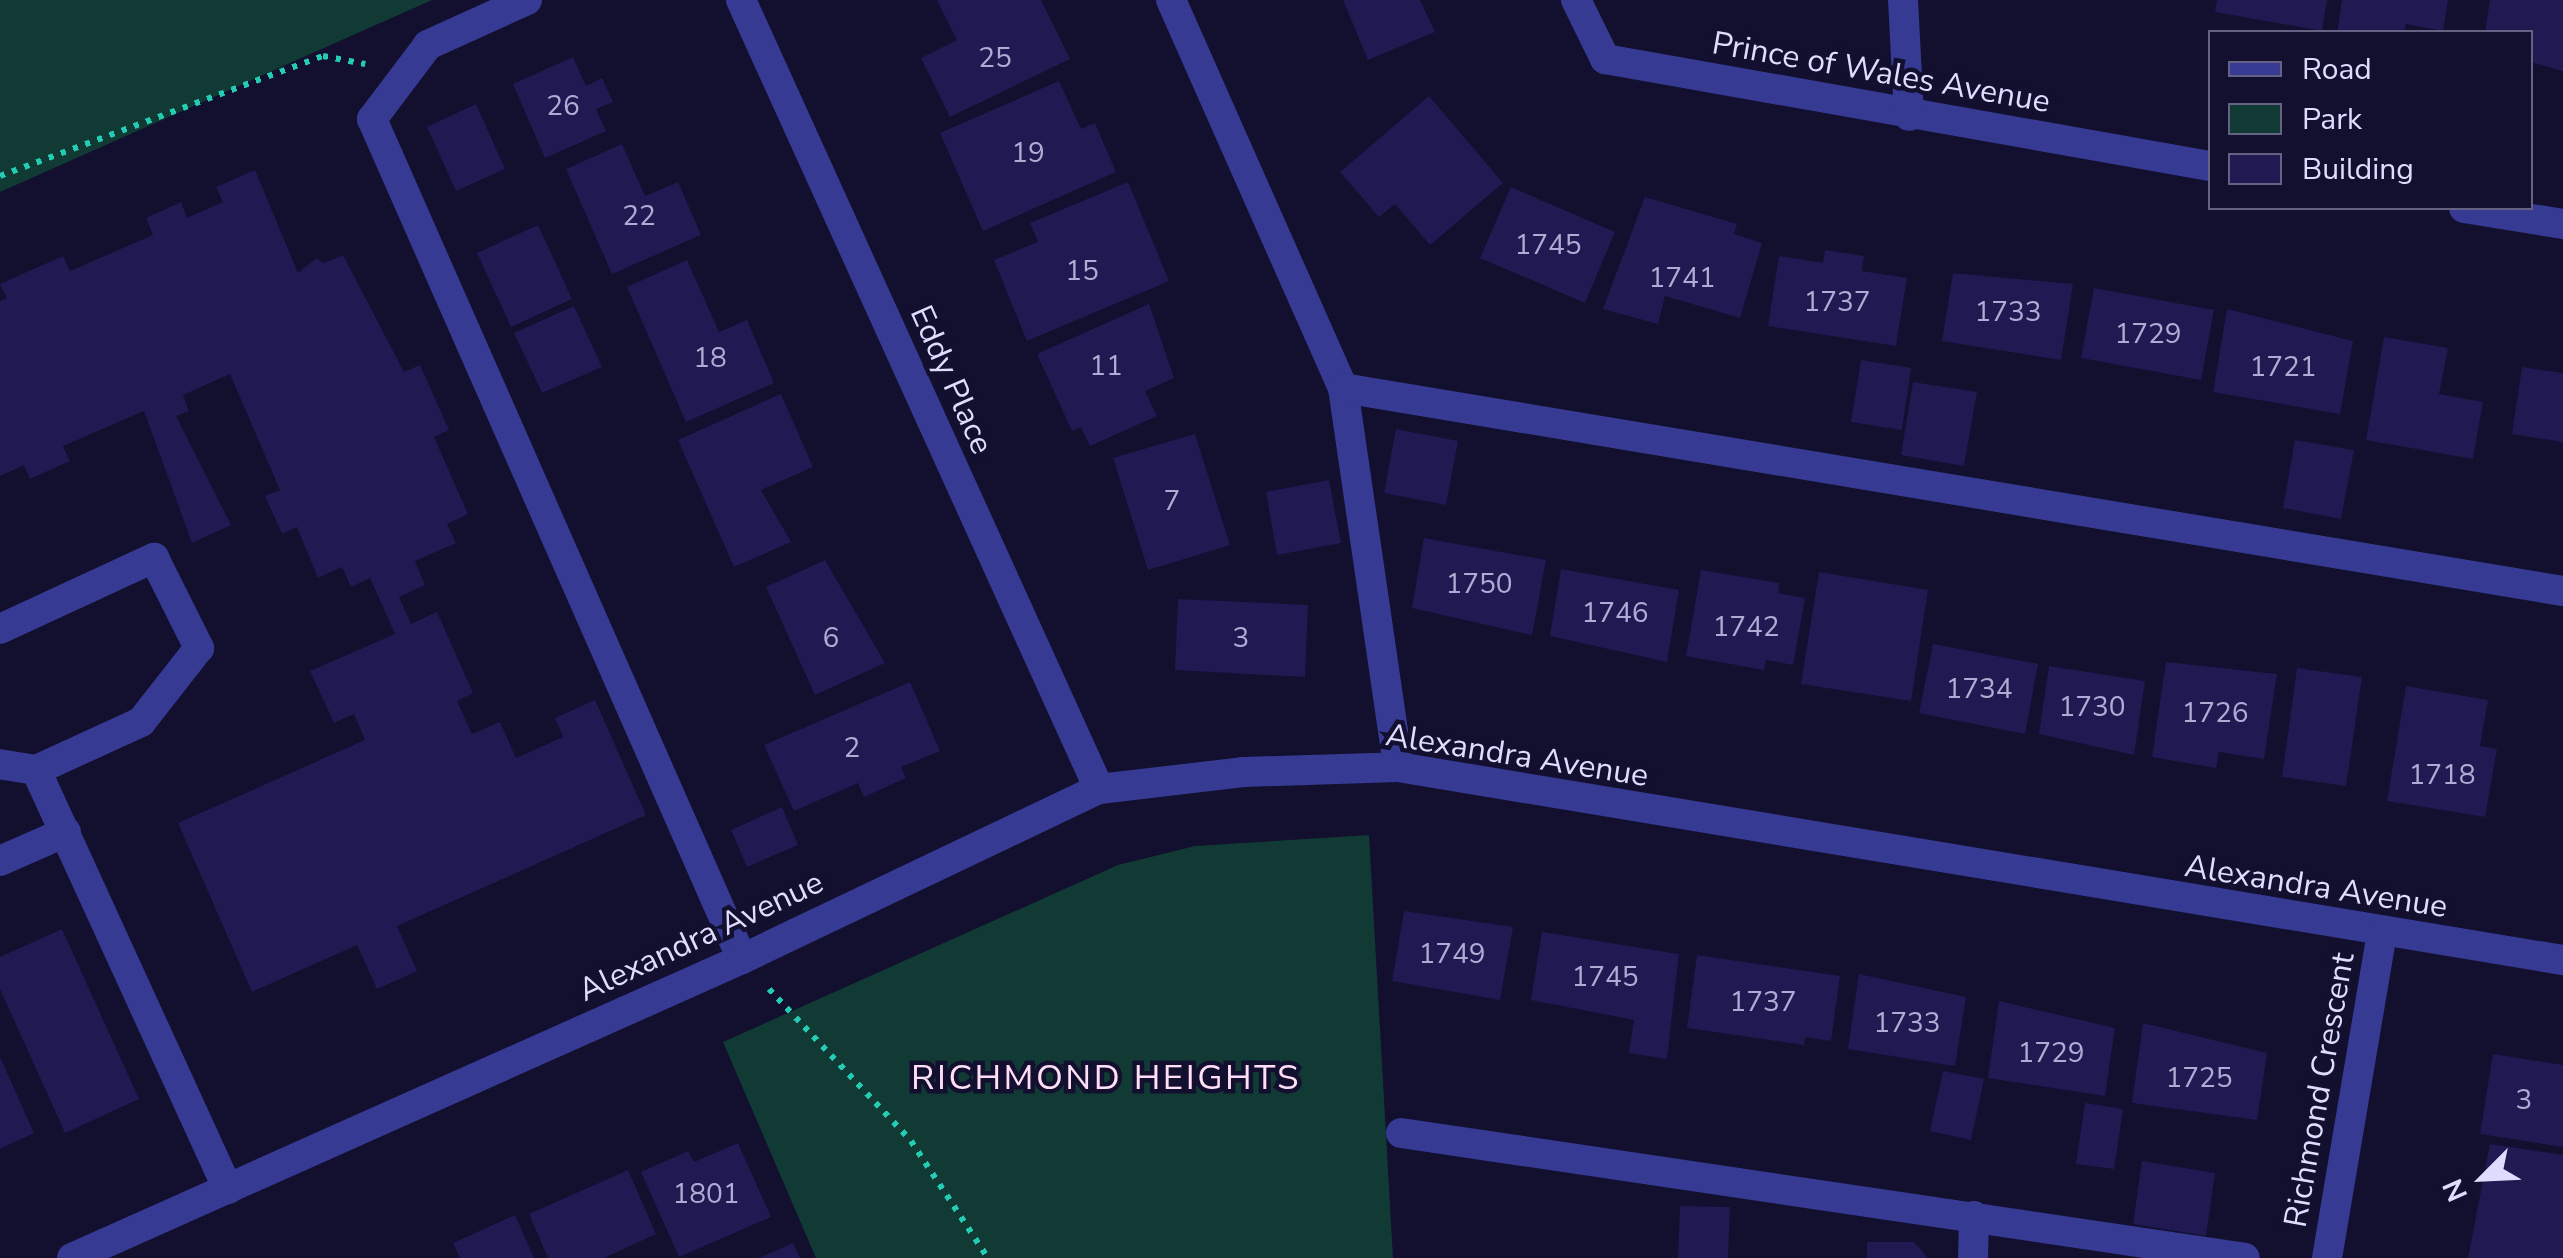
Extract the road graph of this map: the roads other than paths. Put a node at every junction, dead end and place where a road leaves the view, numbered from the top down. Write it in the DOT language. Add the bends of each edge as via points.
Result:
graph roads {
  1 [pos="527,0"];
  2 [pos="741,0"];
  3 [pos="1171,0"];
  4 [pos="1576,0"];
  5 [pos="1903,0"];
  6 [pos="1909,116"];
  7 [pos="2208,166"];
  8 [pos="2476,210"];
  9 [pos="2563,224"];
  10 [pos="1343,388"];
  11 [pos="2563,591"];
  12 [pos="0,629"];
  13 [pos="0,764"];
  14 [pos="1398,768"];
  15 [pos="36,770"];
  16 [pos="1099,788"];
  17 [pos="66,832"];
  18 [pos="0,861"];
  19 [pos="2382,934"];
  20 [pos="742,959"];
  21 [pos="2563,960"];
  22 [pos="1401,1133"];
  23 [pos="228,1189"];
  24 [pos="1974,1216"];
  25 [pos="72,1258"];
  26 [pos="1973,1258"];
  27 [pos="2245,1258"];
  28 [pos="2327,1258"];
  1 -- 20 [label="street" via="428,45 372,119"];
  2 -- 16 [label="street, Eddy Place"];
  3 -- 10 [label="street"];
  4 -- 6 [label="street, Prince of Wales Avenue" via="1605,59"];
  5 -- 6 [label="street"];
  6 -- 7 [label="street, Prince of Wales Avenue"];
  8 -- 9 [label="street"];
  10 -- 11 [label="street"];
  10 -- 14 [label="street"];
  12 -- 15 [label="street" via="154,558 198,648 142,722"];
  13 -- 15 [label="street"];
  14 -- 16 [label="street, Alexandra Avenue" via="1244,772"];
  14 -- 19 [label="street, Alexandra Avenue"];
  15 -- 17 [label="street"];
  16 -- 20 [label="street, Alexandra Avenue"];
  17 -- 18 [label="street"];
  17 -- 23 [label="street"];
  19 -- 21 [label="street, Alexandra Avenue"];
  19 -- 28 [label="street, Richmond Crescent"];
  20 -- 23 [label="street, Alexandra Avenue"];
  22 -- 24 [label="street"];
  23 -- 25 [label="street, Alexandra Avenue"];
  24 -- 26 [label="street"];
  24 -- 27 [label="street"];
}
